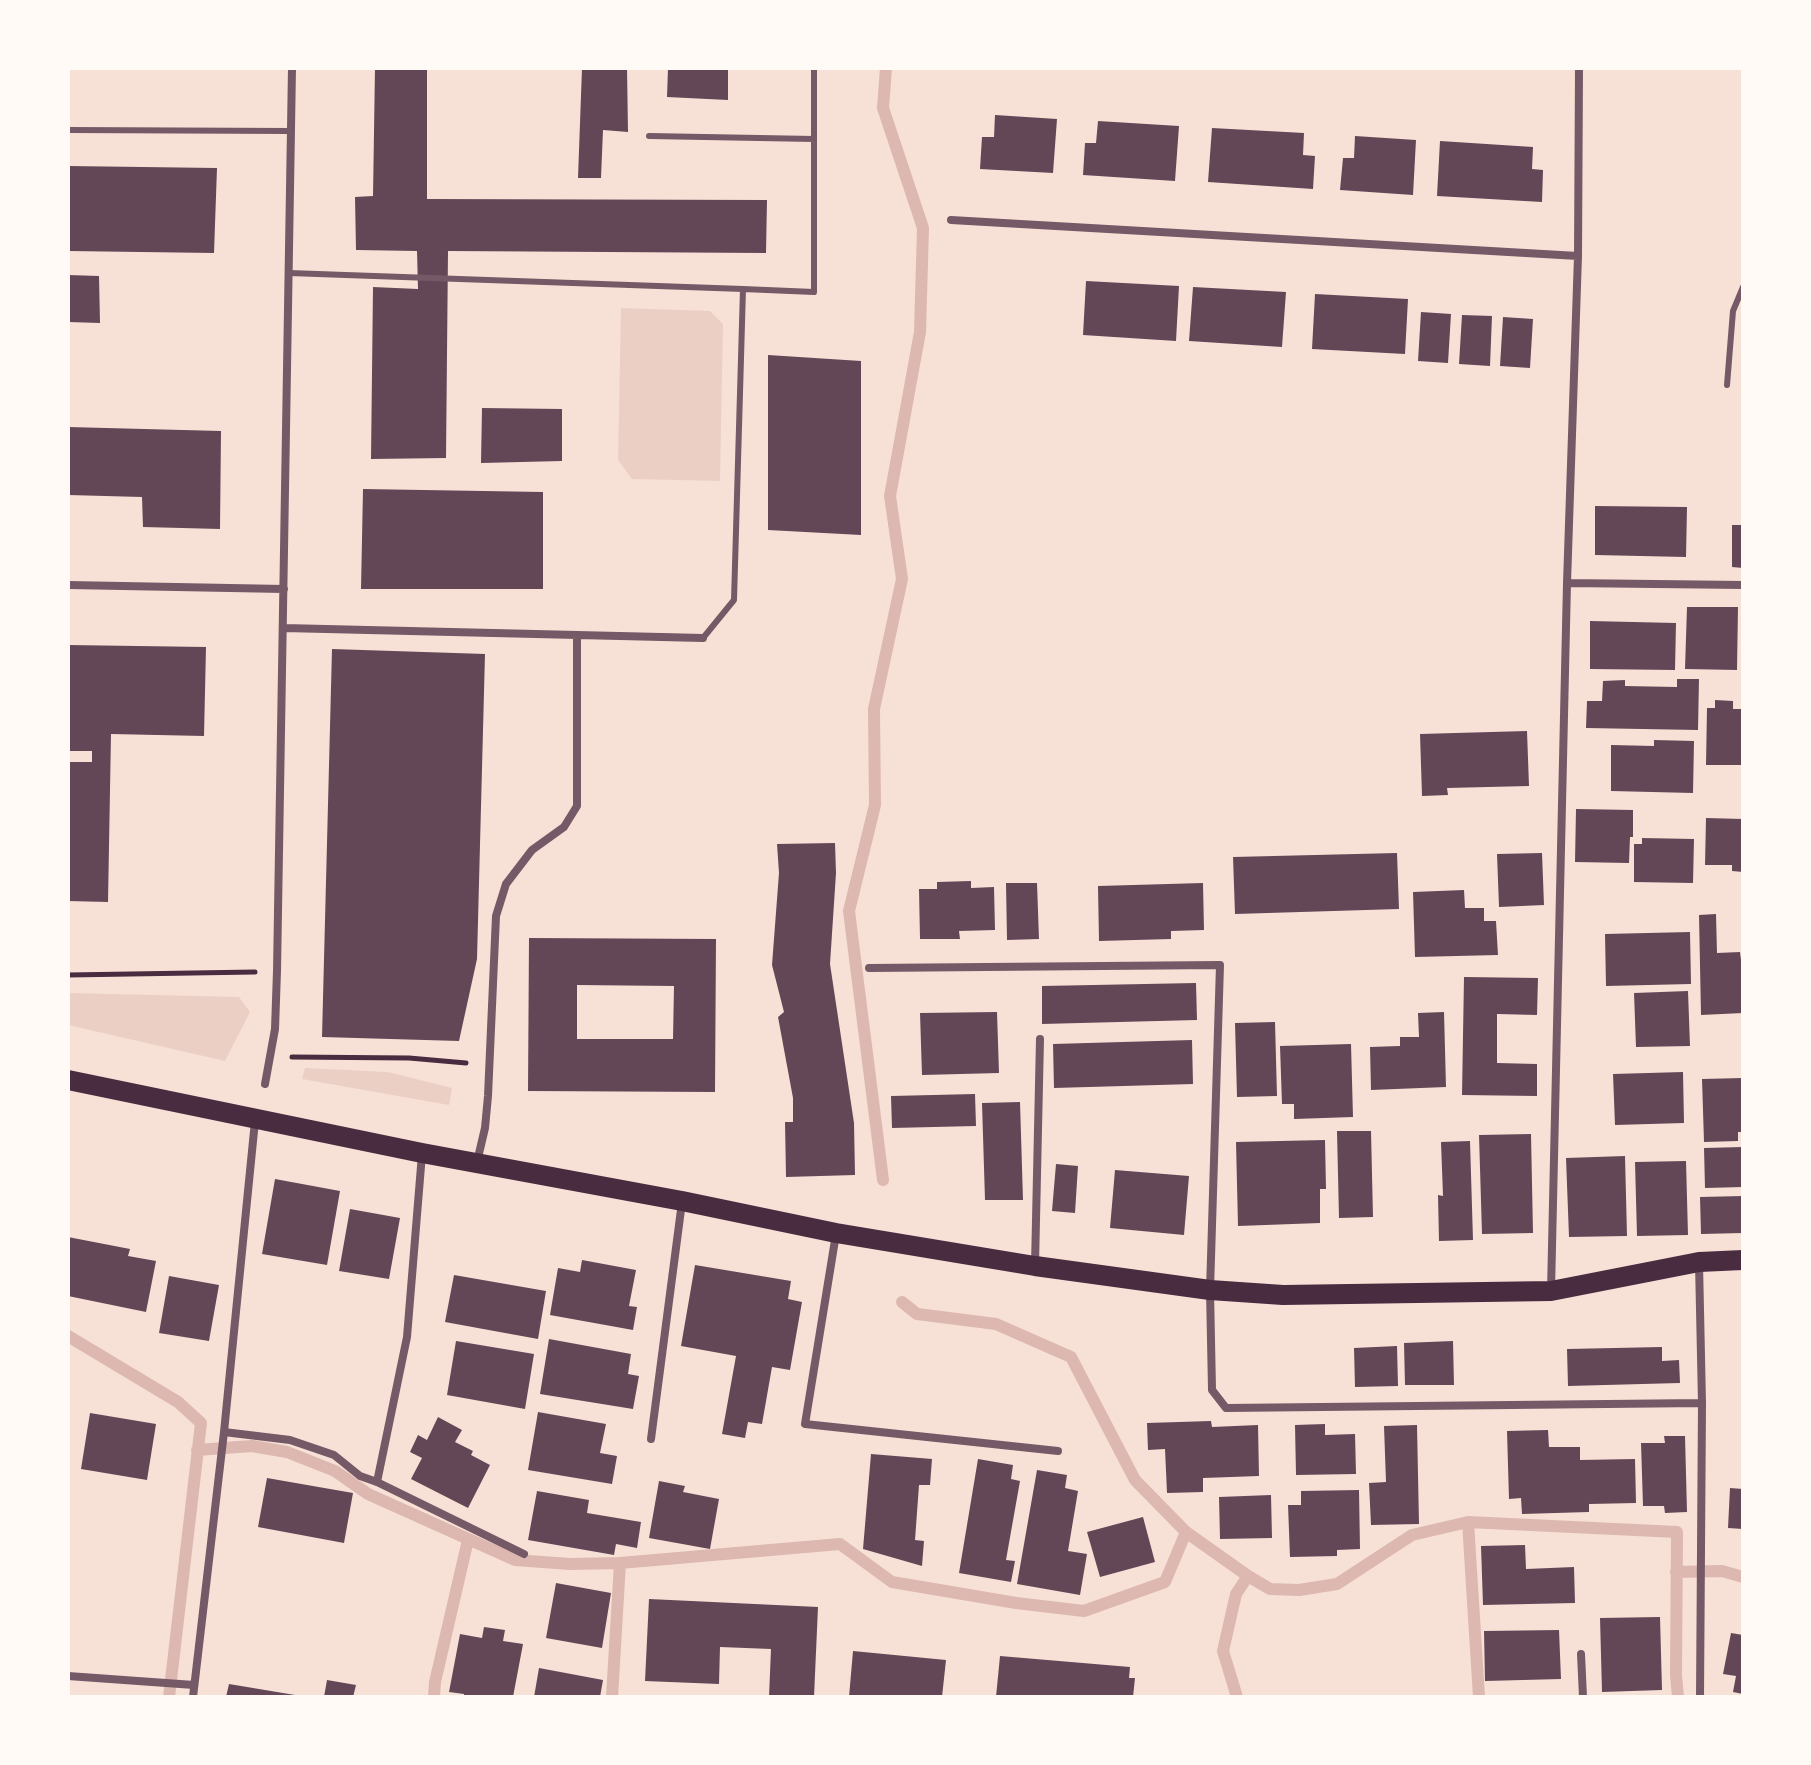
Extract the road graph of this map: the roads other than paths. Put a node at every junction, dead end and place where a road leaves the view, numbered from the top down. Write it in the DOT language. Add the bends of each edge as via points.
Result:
graph roads {
  1 [pos="292,68"];
  2 [pos="814,68"];
  3 [pos="1579,68"];
  4 [pos="68,130"];
  5 [pos="291,131"];
  6 [pos="649,136"];
  7 [pos="814,139"];
  8 [pos="951,220"];
  9 [pos="1578,256"];
  10 [pos="289,273"];
  11 [pos="1743,287"];
  12 [pos="743,289"];
  13 [pos="1727,385"];
  14 [pos="1567,583"];
  15 [pos="68,585"];
  16 [pos="1743,585"];
  17 [pos="284,589"];
  18 [pos="284,628"];
  19 [pos="577,635"];
  20 [pos="703,638"];
  21 [pos="869,968"];
  22 [pos="1040,1039"];
  23 [pos="68,1080"];
  24 [pos="265,1084"];
  25 [pos="255,1118"];
  26 [pos="422,1153"];
  27 [pos="477,1163"];
  28 [pos="682,1201"];
  29 [pos="836,1233"];
  30 [pos="1743,1260"];
  31 [pos="1699,1262"];
  32 [pos="1035,1266"];
  33 [pos="1210,1290"];
  34 [pos="1551,1291"];
  35 [pos="1702,1403"];
  36 [pos="224,1432"];
  37 [pos="651,1439"];
  38 [pos="1058,1451"];
  39 [pos="377,1482"];
  40 [pos="524,1554"];
  41 [pos="1581,1654"];
  42 [pos="68,1676"];
  43 [pos="194,1685"];
  44 [pos="193,1697"];
  45 [pos="1583,1697"];
  46 [pos="1700,1697"];
  1 -- 5 [label="street"];
  2 -- 7 [label="lane"];
  3 -- 9 [label="street"];
  4 -- 5 [label="lane"];
  5 -- 10 [label="street"];
  6 -- 7 [label="lane"];
  7 -- 12 [label="lane" via="814,292"];
  8 -- 9 [label="street"];
  9 -- 14 [label="street"];
  10 -- 12 [label="lane"];
  10 -- 17 [label="street"];
  11 -- 13 [label="lane" via="1733,311"];
  12 -- 20 [label="lane" via="734,600"];
  14 -- 16 [label="street"];
  14 -- 34 [label="street"];
  15 -- 17 [label="street"];
  17 -- 18 [label="street"];
  18 -- 19 [label="street"];
  18 -- 24 [label="street" via="275,1029"];
  19 -- 20 [label="street"];
  19 -- 27 [label="street" via="577,806 564,827 532,850 506,884 496,916 485,1128"];
  21 -- 33 [label="street" via="1220,965"];
  22 -- 32 [label="street"];
  23 -- 25 [label="main road"];
  25 -- 26 [label="main road"];
  25 -- 36 [label="street"];
  26 -- 27 [label="main road"];
  26 -- 39 [label="street" via="407,1337"];
  27 -- 28 [label="main road"];
  28 -- 29 [label="main road"];
  28 -- 37 [label="street"];
  29 -- 32 [label="main road"];
  29 -- 38 [label="street" via="805,1424"];
  30 -- 31 [label="main road"];
  31 -- 34 [label="main road"];
  31 -- 35 [label="street"];
  32 -- 33 [label="main road"];
  33 -- 34 [label="main road" via="1283,1295"];
  33 -- 35 [label="street" via="1212,1390 1226,1408"];
  35 -- 46 [label="street"];
  36 -- 39 [label="street" via="290,1440 334,1455"];
  36 -- 43 [label="street"];
  39 -- 40 [label="street"];
  41 -- 45 [label="street"];
  42 -- 43 [label="street"];
  43 -- 44 [label="street"];
}
